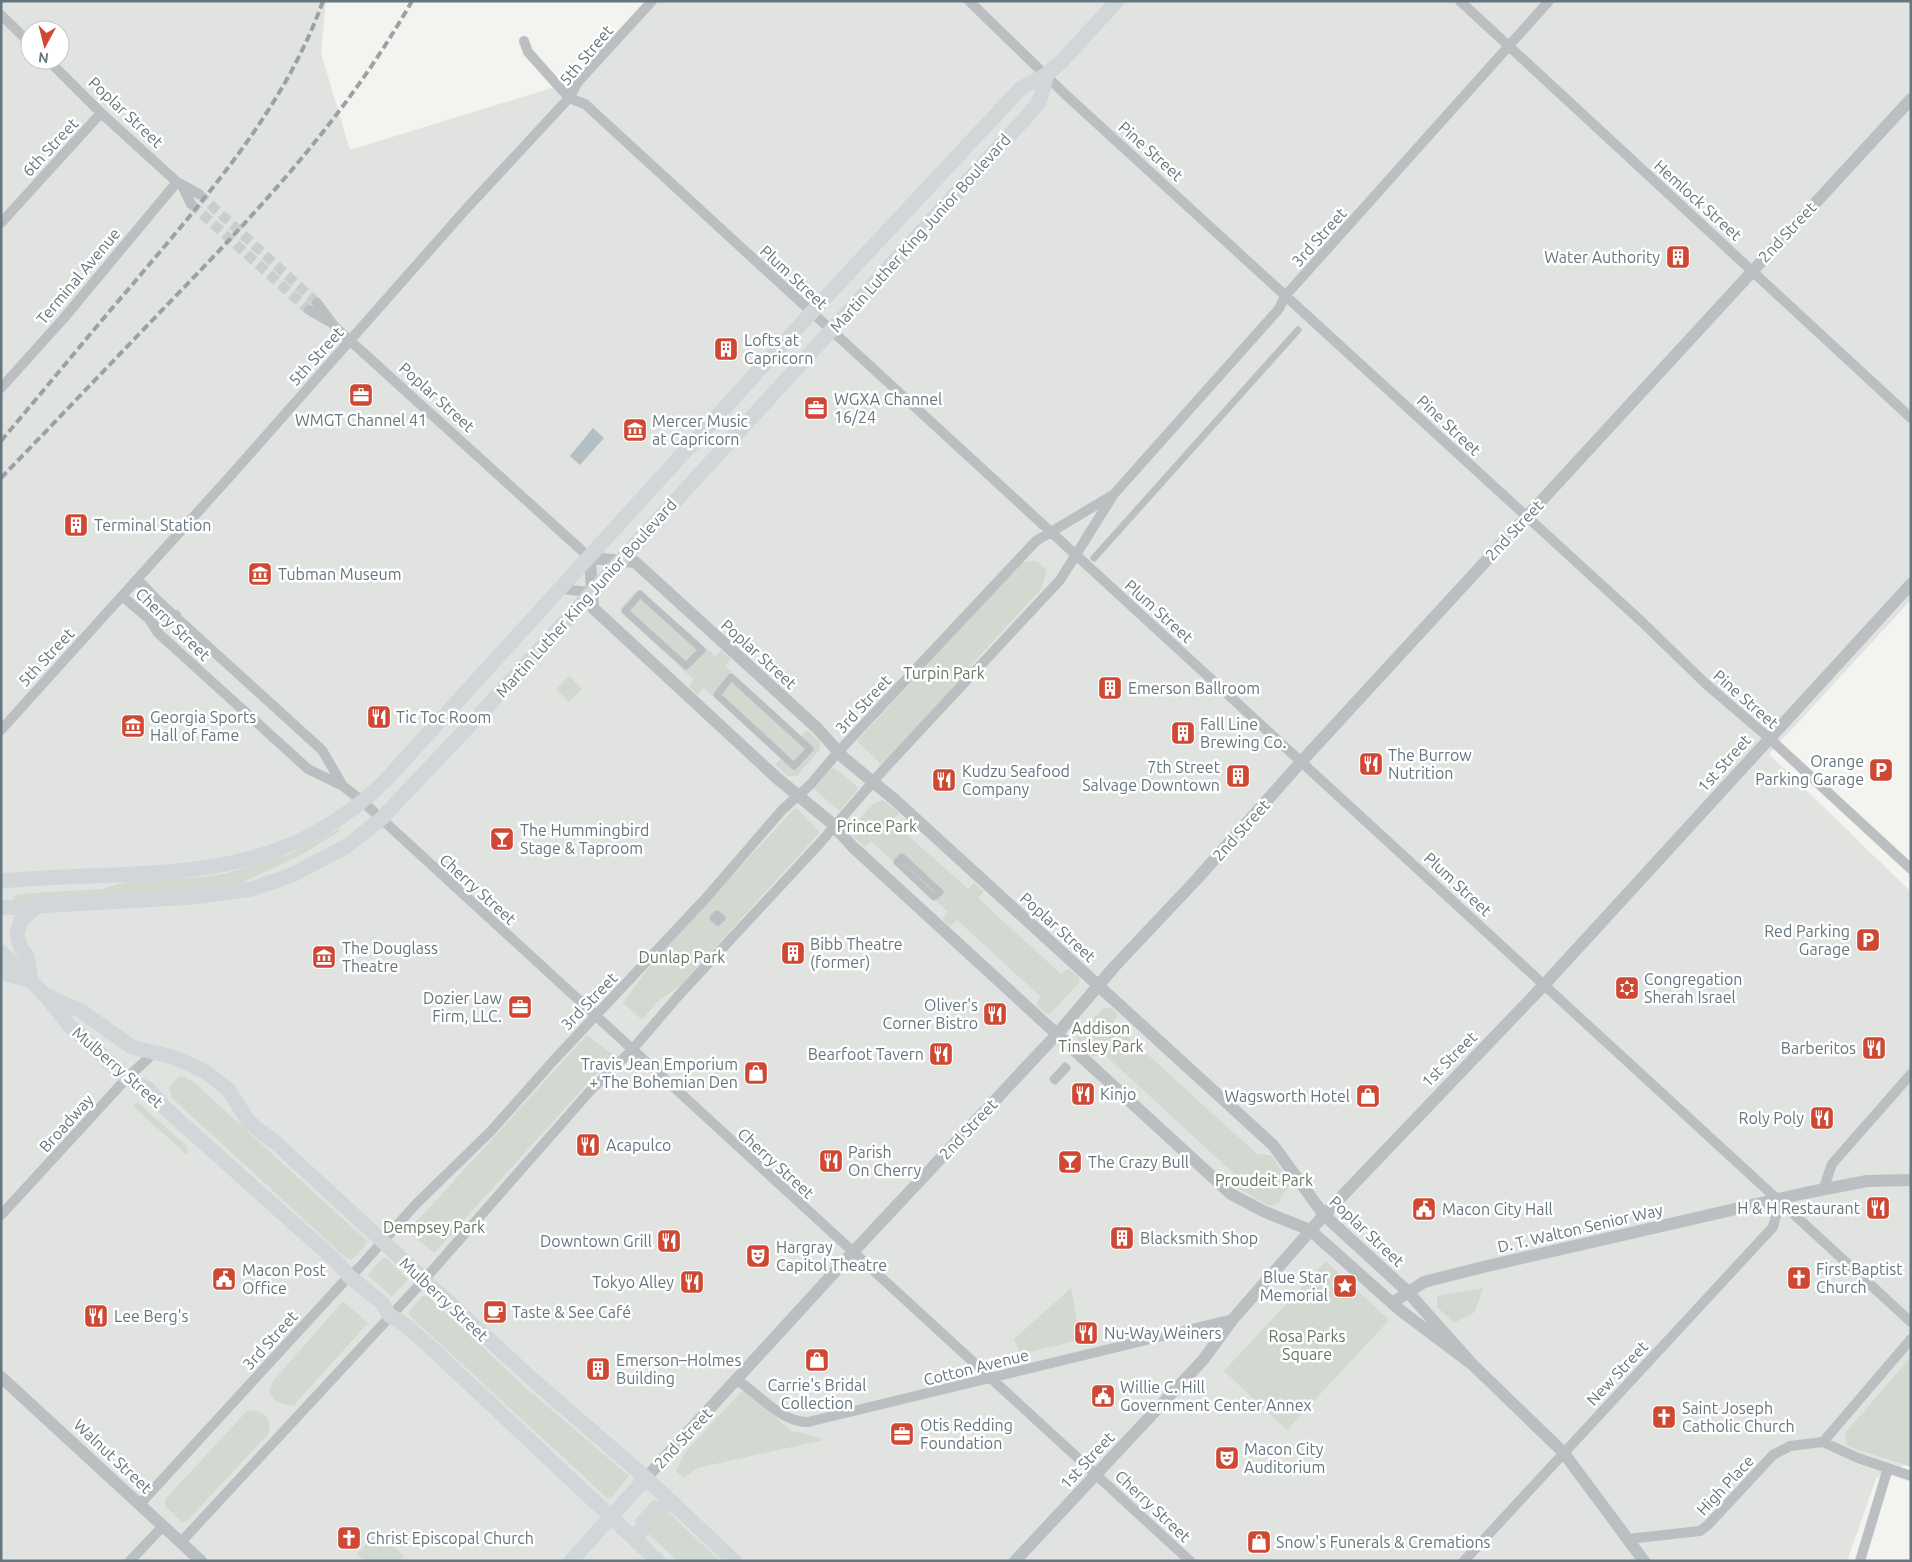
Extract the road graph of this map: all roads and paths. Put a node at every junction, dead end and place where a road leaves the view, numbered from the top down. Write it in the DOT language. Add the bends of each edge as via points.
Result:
graph roads {
  1 [pos="652,1"];
  2 [pos="968,1"];
  3 [pos="1117,1"];
  4 [pos="1460,1"];
  5 [pos="1549,1"];
  6 [pos="1,15"];
  7 [pos="20,33"];
  8 [pos="524,41"];
  9 [pos="1509,46"];
  10 [pos="58,70"];
  11 [pos="1047,74"];
  12 [pos="569,98"];
  13 [pos="1911,99"];
  14 [pos="101,113"];
  15 [pos="180,185"];
  16 [pos="199,194"];
  17 [pos="191,204"];
  18 [pos="1,223"];
  19 [pos="1752,270"];
  20 [pos="1286,295"];
  21 [pos="317,303"];
  22 [pos="309,310"];
  23 [pos="811,313"];
  24 [pos="329,321"];
  25 [pos="1298,330"];
  26 [pos="832,331"];
  27 [pos="350,340"];
  28 [pos="1,388"];
  29 [pos="1911,418"];
  30 [pos="1114,494"];
  31 [pos="1527,516"];
  32 [pos="1050,532"];
  33 [pos="1077,556"];
  34 [pos="590,558"];
  35 [pos="1094,558"];
  36 [pos="620,560"];
  37 [pos="137,579"];
  38 [pos="1911,584"];
  39 [pos="560,589"];
  40 [pos="591,592"];
  41 [pos="122,596"];
  42 [pos="176,615"];
  43 [pos="158,633"];
  44 [pos="702,650"];
  45 [pos="717,695"];
  46 [pos="1,730"];
  47 [pos="1769,738"];
  48 [pos="838,752"];
  49 [pos="1300,762"];
  50 [pos="873,783"];
  51 [pos="343,786"];
  52 [pos="800,795"];
  53 [pos="362,801"];
  54 [pos="381,819"];
  55 [pos="834,826"];
  56 [pos="902,857"];
  57 [pos="1911,868"];
  58 [pos="1,881"];
  59 [pos="37,906"];
  60 [pos="1,908"];
  61 [pos="1,952"];
  62 [pos="1,969"];
  63 [pos="30,981"];
  64 [pos="1544,985"];
  65 [pos="1100,986"];
  66 [pos="45,995"];
  67 [pos="595,1016"];
  68 [pos="1058,1033"];
  69 [pos="632,1050"];
  70 [pos="154,1052"];
  71 [pos="1911,1074"];
  72 [pos="126,1078"];
  73 [pos="1911,1180"];
  74 [pos="1823,1190"];
  75 [pos="1780,1200"];
  76 [pos="1,1215"];
  77 [pos="1324,1215"];
  78 [pos="1310,1230"];
  79 [pos="382,1241"];
  80 [pos="854,1251"];
  81 [pos="349,1276"];
  82 [pos="424,1280"];
  83 [pos="1407,1291"];
  84 [pos="1392,1302"];
  85 [pos="389,1315"];
  86 [pos="1232,1319"];
  87 [pos="1911,1322"];
  88 [pos="1911,1338"];
  89 [pos="1473,1365"];
  90 [pos="1,1377"];
  91 [pos="991,1378"];
  92 [pos="737,1380"];
  93 [pos="1823,1442"];
  94 [pos="1563,1452"];
  95 [pos="1888,1468"];
  96 [pos="1096,1474"];
  97 [pos="1911,1476"];
  98 [pos="646,1478"];
  99 [pos="671,1501"];
  100 [pos="140,1504"];
  101 [pos="610,1518"];
  102 [pos="163,1526"];
  103 [pos="1628,1539"];
  104 [pos="181,1542"];
  105 [pos="637,1542"];
  106 [pos="130,1561"];
  107 [pos="201,1561"];
  108 [pos="571,1561"];
  109 [pos="658,1561"];
  110 [pos="734,1561"];
  111 [pos="1015,1561"];
  112 [pos="1190,1561"];
  113 [pos="1464,1561"];
  114 [pos="1644,1561"];
  115 [pos="1860,1561"];
  1 -- 12 [label="street, 5th Street" via="578,82"];
  2 -- 11 [label="street, Pine Street"];
  3 -- 11 [label="main road, Martin Luther King Junior Boulevard"];
  4 -- 9 [label="street, Hemlock Street"];
  5 -- 9 [label="street, 3rd Street"];
  6 -- 7 [label="street"];
  8 -- 12 [label="street, Plum Street" via="528,52"];
  9 -- 19 [label="street, Hemlock Street"];
  9 -- 20 [label="street, 3rd Street"];
  10 -- 14 [label="street, Poplar Street"];
  11 -- 20 [label="street, Pine Street" via="1066,95"];
  11 -- 23 [label="main road, Martin Luther King Junior Boulevard" via="1020,88"];
  11 -- 26 [label="main road, Martin Luther King Junior Boulevard" via="1039,103"];
  12 -- 23 [label="street, Plum Street" via="585,104"];
  12 -- 27 [label="street, 5th Street"];
  13 -- 19 [label="street, 2nd Street"];
  14 -- 15 [label="street, Poplar Street"];
  14 -- 18 [label="street, 6th Street"];
  15 -- 16 [label="street, Poplar Street"];
  15 -- 17 [label="street, Poplar Street"];
  15 -- 28 [label="street, Terminal Avenue"];
  19 -- 29 [label="street, Hemlock Street"];
  19 -- 31 [label="street, 2nd Street"];
  20 -- 30 [label="street, 3rd Street" via="1278,310"];
  20 -- 31 [label="street, Pine Street"];
  21 -- 24 [label="street, Poplar Street"];
  22 -- 24 [label="street, Poplar Street"];
  23 -- 26 [label="street, Plum Street"];
  23 -- 34 [label="main road, Martin Luther King Junior Boulevard"];
  24 -- 27 [label="street, Poplar Street"];
  25 -- 35 [label="street"];
  26 -- 32 [label="street, Plum Street"];
  26 -- 36 [label="main road, Martin Luther King Junior Boulevard"];
  27 -- 34 [label="street, Poplar Street"];
  27 -- 37 [label="street, 5th Street"];
  30 -- 32 [label="street, 3rd Street"];
  30 -- 33 [label="street, 3rd Street"];
  31 -- 47 [label="street, Pine Street" via="1706,684"];
  31 -- 49 [label="street, 2nd Street"];
  32 -- 33 [label="street, Plum Street"];
  32 -- 48 [label="street, 3rd Street" via="1036,541"];
  33 -- 49 [label="street, Plum Street"];
  33 -- 50 [label="street, 3rd Street" via="1060,580"];
  34 -- 36 [label="street, Poplar Street"];
  34 -- 39 [label="main road, Martin Luther King Junior Boulevard"];
  34 -- 40 [label="street, Poplar Street"];
  36 -- 40 [label="main road, Martin Luther King Junior Boulevard"];
  36 -- 48 [label="street, Poplar Street" via="635,562 817,728"];
  37 -- 41 [label="street, 5th Street"];
  37 -- 42 [label="street, Cherry Street"];
  38 -- 47 [label="street, 1st Street"];
  39 -- 40 [label="street"];
  39 -- 53 [label="main road, Martin Luther King Junior Boulevard" via="385,781"];
  40 -- 52 [label="street, Poplar Street" via="593,608 778,779"];
  40 -- 54 [label="main road, Martin Luther King Junior Boulevard"];
  41 -- 43 [label="street, Cherry Street" via="149,620"];
  41 -- 46 [label="street, 5th Street"];
  42 -- 43 [label="street" via="167,614 161,618 157,625"];
  42 -- 51 [label="street, Cherry Street" via="322,750"];
  43 -- 51 [label="street, Cherry Street" via="308,769"];
  44 -- 44 [label="street" via="686,666 625,609 640,594"];
  45 -- 45 [label="street" via="794,766 810,749 731,677"];
  47 -- 57 [label="street, Pine Street"];
  47 -- 64 [label="street, 1st Street"];
  48 -- 50 [label="street, Poplar Street"];
  48 -- 52 [label="street, 3rd Street"];
  49 -- 64 [label="street, Plum Street"];
  49 -- 65 [label="street, 2nd Street"];
  50 -- 55 [label="street, 3rd Street"];
  50 -- 65 [label="street, Poplar Street"];
  51 -- 53 [label="street, Cherry Street"];
  52 -- 55 [label="street, Poplar Street"];
  52 -- 67 [label="street, 3rd Street" via="782,810 706,898"];
  53 -- 54 [label="street, Cherry Street"];
  53 -- 58 [label="main road, Martin Luther King Junior Boulevard" via="302,841 233,864 189,870"];
  54 -- 59 [label="main road, Martin Luther King Junior Boulevard" via="325,859 252,889 194,898"];
  54 -- 67 [label="street, Cherry Street"];
  55 -- 68 [label="street, Poplar Street" via="853,847"];
  55 -- 69 [label="street, 3rd Street"];
  56 -- 56 [label="street" via="897,862 934,897 940,892"];
  59 -- 60 [label="main road, Martin Luther King Junior Boulevard"];
  59 -- 63 [label="main road" via="21,920 17,934 21,949 27,956"];
  61 -- 63 [label="main road, Mulberry Street"];
  62 -- 63 [label="main road"];
  63 -- 66 [label="main road, Mulberry Street"];
  64 -- 75 [label="street, Plum Street"];
  64 -- 77 [label="street, 1st Street"];
  65 -- 68 [label="street, 2nd Street"];
  65 -- 77 [label="street, Poplar Street" via="1273,1146"];
  66 -- 70 [label="main road, Mulberry Street" via="81,1011 132,1047"];
  66 -- 72 [label="main road, Mulberry Street" via="69,1025"];
  67 -- 69 [label="street, Cherry Street"];
  67 -- 79 [label="street, 3rd Street" via="490,1132"];
  68 -- 78 [label="street, Poplar Street" via="1231,1194"];
  68 -- 80 [label="street, 2nd Street"];
  69 -- 80 [label="street, Cherry Street"];
  69 -- 82 [label="street, 3rd Street" via="590,1091"];
  70 -- 72 [label="street, Broadway"];
  70 -- 79 [label="main road, Mulberry Street" via="190,1062 228,1089 248,1121"];
  71 -- 74 [label="street" via="1832,1164"];
  72 -- 76 [label="street, Broadway"];
  72 -- 81 [label="main road, Mulberry Street" via="148,1089"];
  73 -- 74 [label="street, D. T. Walton Senior Way" via="1867,1181"];
  74 -- 75 [label="street, D. T. Walton Senior Way"];
  75 -- 83 [label="street, D. T. Walton Senior Way" via="1484,1267 1424,1282"];
  75 -- 87 [label="street, Plum Street"];
  75 -- 94 [label="street, New Street" via="1773,1226"];
  77 -- 78 [label="street, 1st Street"];
  77 -- 83 [label="street, Poplar Street"];
  78 -- 84 [label="street, Poplar Street"];
  78 -- 86 [label="street, 1st Street"];
  79 -- 81 [label="street, 3rd Street"];
  79 -- 82 [label="main road, Mulberry Street"];
  80 -- 91 [label="street, Cherry Street"];
  80 -- 92 [label="street, 2nd Street"];
  81 -- 85 [label="main road, Mulberry Street" via="383,1304"];
  81 -- 100 [label="street, 3rd Street"];
  82 -- 85 [label="street, 3rd Street"];
  82 -- 98 [label="main road, Mulberry Street"];
  83 -- 84 [label="street, D. T. Walton Senior Way"];
  83 -- 89 [label="street, Poplar Street"];
  84 -- 89 [label="street, Poplar Street"];
  85 -- 101 [label="main road, Mulberry Street" via="427,1344"];
  85 -- 104 [label="street, 3rd Street"];
  86 -- 91 [label="street, Cotton Avenue"];
  86 -- 96 [label="street, 1st Street" via="1203,1360"];
  88 -- 93 [label="street"];
  89 -- 94 [label="street, Poplar Street"];
  90 -- 100 [label="street, Walnut Street"];
  91 -- 92 [label="street, Cotton Avenue" via="808,1422 786,1418"];
  91 -- 96 [label="street, Cherry Street"];
  92 -- 98 [label="street, 2nd Street"];
  93 -- 95 [label="street"];
  93 -- 103 [label="street, High Place" via="1790,1446 1773,1455 1720,1515 1700,1531"];
  94 -- 103 [label="street, Poplar Street"];
  94 -- 113 [label="street, New Street"];
  95 -- 97 [label="street"];
  95 -- 115 [label="street"];
  96 -- 111 [label="street, 1st Street"];
  96 -- 112 [label="street, Cherry Street"];
  98 -- 99 [label="main road, Mulberry Street"];
  98 -- 101 [label="main road, 2nd Street"];
  99 -- 105 [label="main road" via="651,1513"];
  99 -- 110 [label="main road, Mulberry Street"];
  100 -- 102 [label="street, Walnut Street"];
  101 -- 105 [label="main road, Mulberry Street"];
  101 -- 108 [label="main road, 2nd Street"];
  102 -- 104 [label="street, Walnut Street"];
  102 -- 106 [label="street"];
  103 -- 114 [label="street, Poplar Street"];
  104 -- 107 [label="street, Walnut Street"];
  105 -- 109 [label="main road, Mulberry Street"];
}
